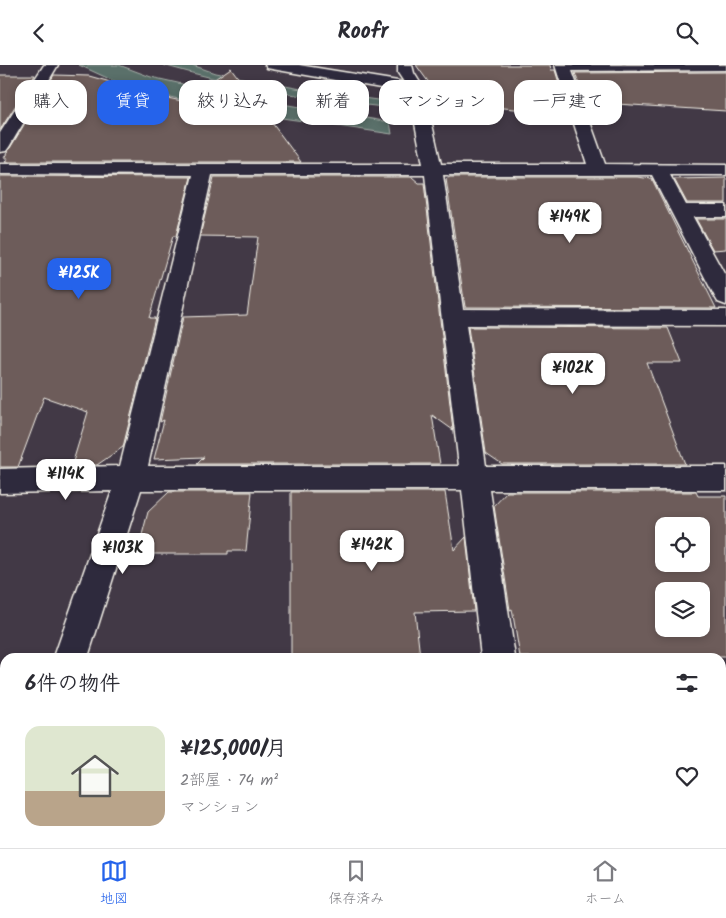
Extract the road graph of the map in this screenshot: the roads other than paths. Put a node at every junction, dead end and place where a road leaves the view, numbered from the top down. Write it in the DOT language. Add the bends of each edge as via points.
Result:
graph roads {
  1 [pos="51,65"];
  2 [pos="272,65"];
  3 [pos="405,65"];
  4 [pos="562,66"];
  5 [pos="726,66"];
  6 [pos="42,80"];
  7 [pos="410,80"];
  8 [pos="379,83"];
  9 [pos="0,111"];
  10 [pos="15,111"];
  11 [pos="15,122"];
  12 [pos="424,125"];
  13 [pos="0,147"];
  14 [pos="433,168"];
  15 [pos="0,169"];
  16 [pos="204,169"];
  17 [pos="597,169"];
  18 [pos="726,169"];
  19 [pos="658,170"];
  20 [pos="680,211"];
  21 [pos="726,211"];
  22 [pos="726,297"];
  23 [pos="452,317"];
  24 [pos="726,318"];
  25 [pos="473,477"];
  26 [pos="726,477"];
  27 [pos="131,478"];
  28 [pos="0,481"];
  29 [pos="72,653"];
  30 [pos="497,653"];
  1 -- 6 [label="street"];
  2 -- 8 [label="street"];
  3 -- 7 [label="street"];
  4 -- 5 [label="street"];
  4 -- 17 [label="street"];
  9 -- 10 [label="street"];
  11 -- 13 [label="street"];
  12 -- 14 [label="street"];
  14 -- 16 [label="street"];
  14 -- 17 [label="street"];
  14 -- 23 [label="street"];
  15 -- 16 [label="street"];
  16 -- 27 [label="street"];
  17 -- 19 [label="street"];
  18 -- 19 [label="street"];
  19 -- 20 [label="street"];
  20 -- 21 [label="street"];
  20 -- 22 [label="street"];
  23 -- 24 [label="street"];
  23 -- 25 [label="street"];
  25 -- 26 [label="street"];
  25 -- 27 [label="street"];
  25 -- 30 [label="street"];
  27 -- 28 [label="street"];
  27 -- 29 [label="street"];
}
